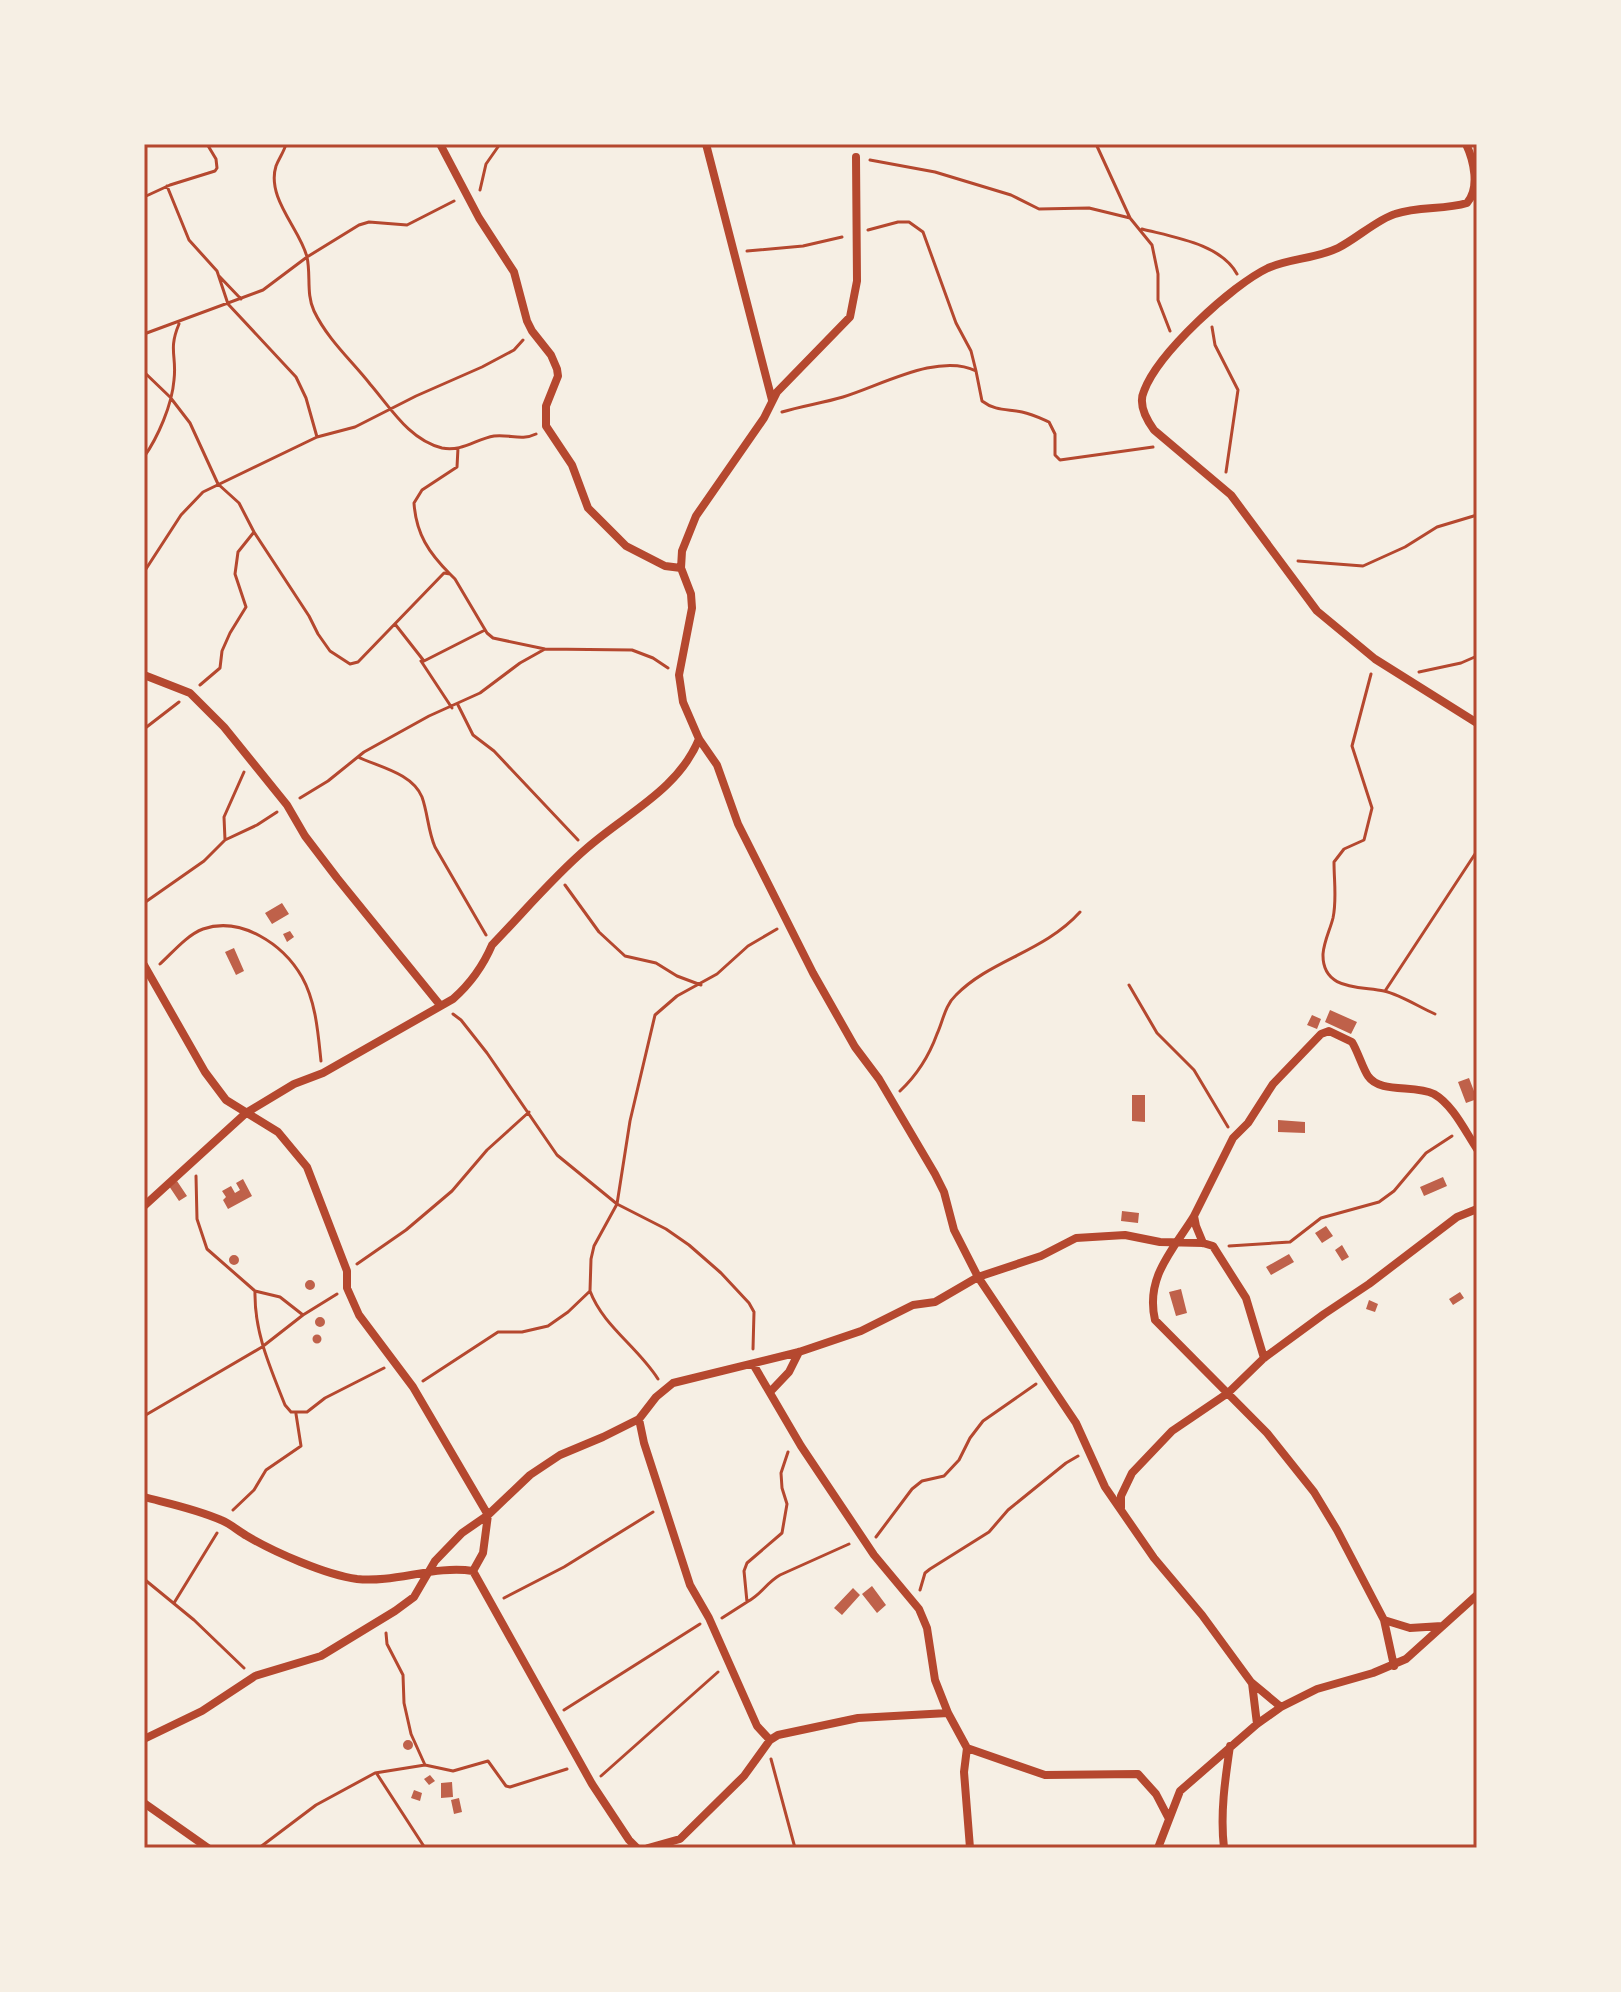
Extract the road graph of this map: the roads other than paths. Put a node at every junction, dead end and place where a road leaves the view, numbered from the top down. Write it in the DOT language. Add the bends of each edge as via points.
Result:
graph roads {
  1 [pos="440,144"];
  2 [pos="706,144"];
  3 [pos="1466,144"];
  4 [pos="856,157"];
  5 [pos="772,400"];
  6 [pos="681,568"];
  7 [pos="144,675"];
  8 [pos="1477,723"];
  9 [pos="699,739"];
  10 [pos="144,965"];
  11 [pos="146,977"];
  12 [pos="440,1005"];
  13 [pos="246,1113"];
  14 [pos="1477,1149"];
  15 [pos="144,1206"];
  16 [pos="1477,1209"];
  17 [pos="1194,1216"];
  18 [pos="1174,1242"];
  19 [pos="1203,1243"];
  20 [pos="978,1277"];
  21 [pos="799,1352"];
  22 [pos="1264,1358"];
  23 [pos="753,1364"];
  24 [pos="770,1392"];
  25 [pos="1228,1393"];
  26 [pos="639,1419"];
  27 [pos="144,1497"];
  28 [pos="1121,1509"];
  29 [pos="488,1515"];
  30 [pos="473,1571"];
  31 [pos="429,1573"];
  32 [pos="1477,1595"];
  33 [pos="1384,1620"];
  34 [pos="1443,1626"];
  35 [pos="1394,1666"];
  36 [pos="1251,1682"];
  37 [pos="1281,1707"];
  38 [pos="948,1713"];
  39 [pos="1257,1724"];
  40 [pos="144,1739"];
  41 [pos="768,1743"];
  42 [pos="1230,1745"];
  43 [pos="967,1748"];
  44 [pos="144,1803"];
  45 [pos="1169,1819"];
  46 [pos="680,1839"];
  47 [pos="208,1848"];
  48 [pos="637,1848"];
  49 [pos="648,1848"];
  50 [pos="687,1848"];
  51 [pos="970,1848"];
  52 [pos="1158,1848"];
  53 [pos="1224,1848"];
  1 -- 6 [label="street" via="514,272 532,331 551,355 558,373 546,406 547,429 572,465 582,498 626,546 665,566"];
  2 -- 5 [label="street"];
  3 -- 8 [label="street" via="1473,159 1473,196 1467,203 1397,213 1326,253 1268,268 1240,285 1176,346 1142,401 1146,418 1227,492 1317,611 1375,659"];
  4 -- 5 [label="street" via="857,281 850,317"];
  5 -- 6 [label="street" via="696,516"];
  6 -- 9 [label="street" via="692,608 679,675 683,702"];
  7 -- 12 [label="street" via="190,693 224,727"];
  9 -- 12 [label="street" via="672,782 586,848 492,945 464,989"];
  9 -- 20 [label="street" via="717,765 738,824 855,1047 935,1174 954,1230"];
  10 -- 11 [label="street"];
  11 -- 13 [label="street" via="205,1072 226,1100"];
  12 -- 13 [label="street"];
  13 -- 15 [label="street"];
  13 -- 29 [label="street" via="278,1132 307,1167 359,1315 413,1387"];
  14 -- 17 [label="street" via="1436,1095 1416,1087 1378,1085 1367,1076 1352,1042 1329,1031 1310,1043 1273,1084 1233,1138"];
  16 -- 22 [label="street" via="1457,1217"];
  17 -- 18 [label="street"];
  17 -- 19 [label="street"];
  18 -- 19 [label="street"];
  18 -- 20 [label="street" via="1125,1235 1076,1238"];
  18 -- 25 [label="street" via="1154,1285 1155,1320"];
  19 -- 22 [label="street" via="1213,1246 1246,1298"];
  20 -- 21 [label="street" via="935,1302 913,1305 861,1331"];
  20 -- 28 [label="street" via="1076,1423"];
  21 -- 23 [label="street"];
  21 -- 24 [label="street"];
  22 -- 25 [label="street"];
  23 -- 24 [label="street"];
  23 -- 26 [label="street" via="673,1383"];
  24 -- 38 [label="street" via="863,1538 915,1605 927,1628 935,1680"];
  25 -- 28 [label="street" via="1172,1431 1143,1462 1125,1487"];
  25 -- 33 [label="street" via="1314,1492"];
  26 -- 29 [label="street" via="553,1459"];
  26 -- 41 [label="street" via="690,1585"];
  27 -- 31 [label="street" via="192,1508 288,1556 357,1579"];
  28 -- 36 [label="street"];
  29 -- 30 [label="street" via="483,1553"];
  29 -- 31 [label="street" via="462,1533"];
  30 -- 31 [label="street"];
  30 -- 48 [label="street" via="592,1784"];
  31 -- 40 [label="street" via="414,1597 321,1656 250,1678 202,1711"];
  32 -- 34 [label="street"];
  33 -- 34 [label="street" via="1410,1628"];
  33 -- 35 [label="street"];
  34 -- 35 [label="street"];
  35 -- 37 [label="street" via="1336,1681"];
  36 -- 37 [label="street"];
  36 -- 39 [label="street"];
  37 -- 39 [label="street"];
  38 -- 41 [label="street" via="831,1722 790,1730"];
  38 -- 43 [label="street"];
  39 -- 42 [label="street"];
  41 -- 46 [label="street" via="744,1776"];
  42 -- 45 [label="street" via="1186,1784"];
  42 -- 53 [label="street" via="1221,1830"];
  43 -- 45 [label="street" via="1045,1775 1138,1774"];
  43 -- 51 [label="street"];
  44 -- 47 [label="street"];
  45 -- 52 [label="street"];
  46 -- 49 [label="street"];
  46 -- 50 [label="street"];
}
